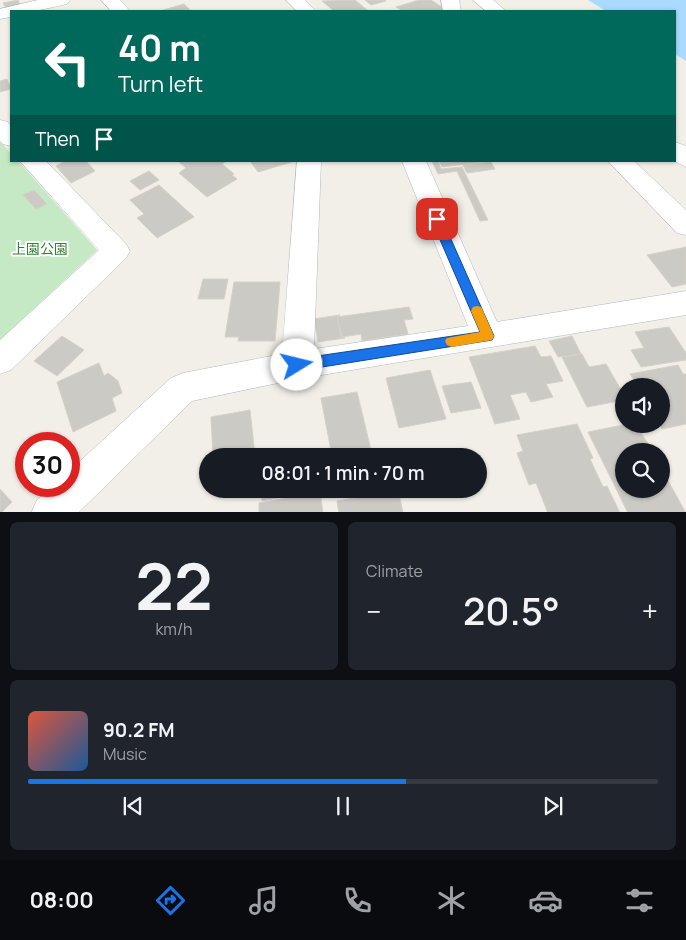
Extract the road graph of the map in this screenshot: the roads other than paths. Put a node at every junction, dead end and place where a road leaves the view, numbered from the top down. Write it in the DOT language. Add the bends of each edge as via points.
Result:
graph roads {
  1 [pos="61,0"];
  2 [pos="110,0"];
  3 [pos="296,0"];
  4 [pos="482,0"];
  5 [pos="17,10"];
  6 [pos="120,10"];
  7 [pos="306,10"];
  8 [pos="496,10"];
  9 [pos="0,127"];
  10 [pos="10,138"];
  11 [pos="676,150"];
  12 [pos="686,159"];
  13 [pos="33,162"];
  14 [pos="309,162"];
  15 [pos="414,162"];
  16 [pos="621,162"];
  17 [pos="686,226"];
  18 [pos="682,309"];
  19 [pos="488,336"];
  20 [pos="0,360"];
  21 [pos="297,365"];
  22 [pos="50,512"];
  1 -- 5 [label="street"];
  2 -- 6 [label="street"];
  3 -- 7 [label="street"];
  4 -- 8 [label="street"];
  9 -- 10 [label="street"];
  11 -- 12 [label="street"];
  13 -- 20 [label="street" via="116,251"];
  14 -- 21 [label="street"];
  15 -- 19 [label="street"];
  16 -- 17 [label="street"];
  18 -- 19 [label="street"];
  19 -- 21 [label="street"];
  21 -- 22 [label="street" via="183,388"];
}
